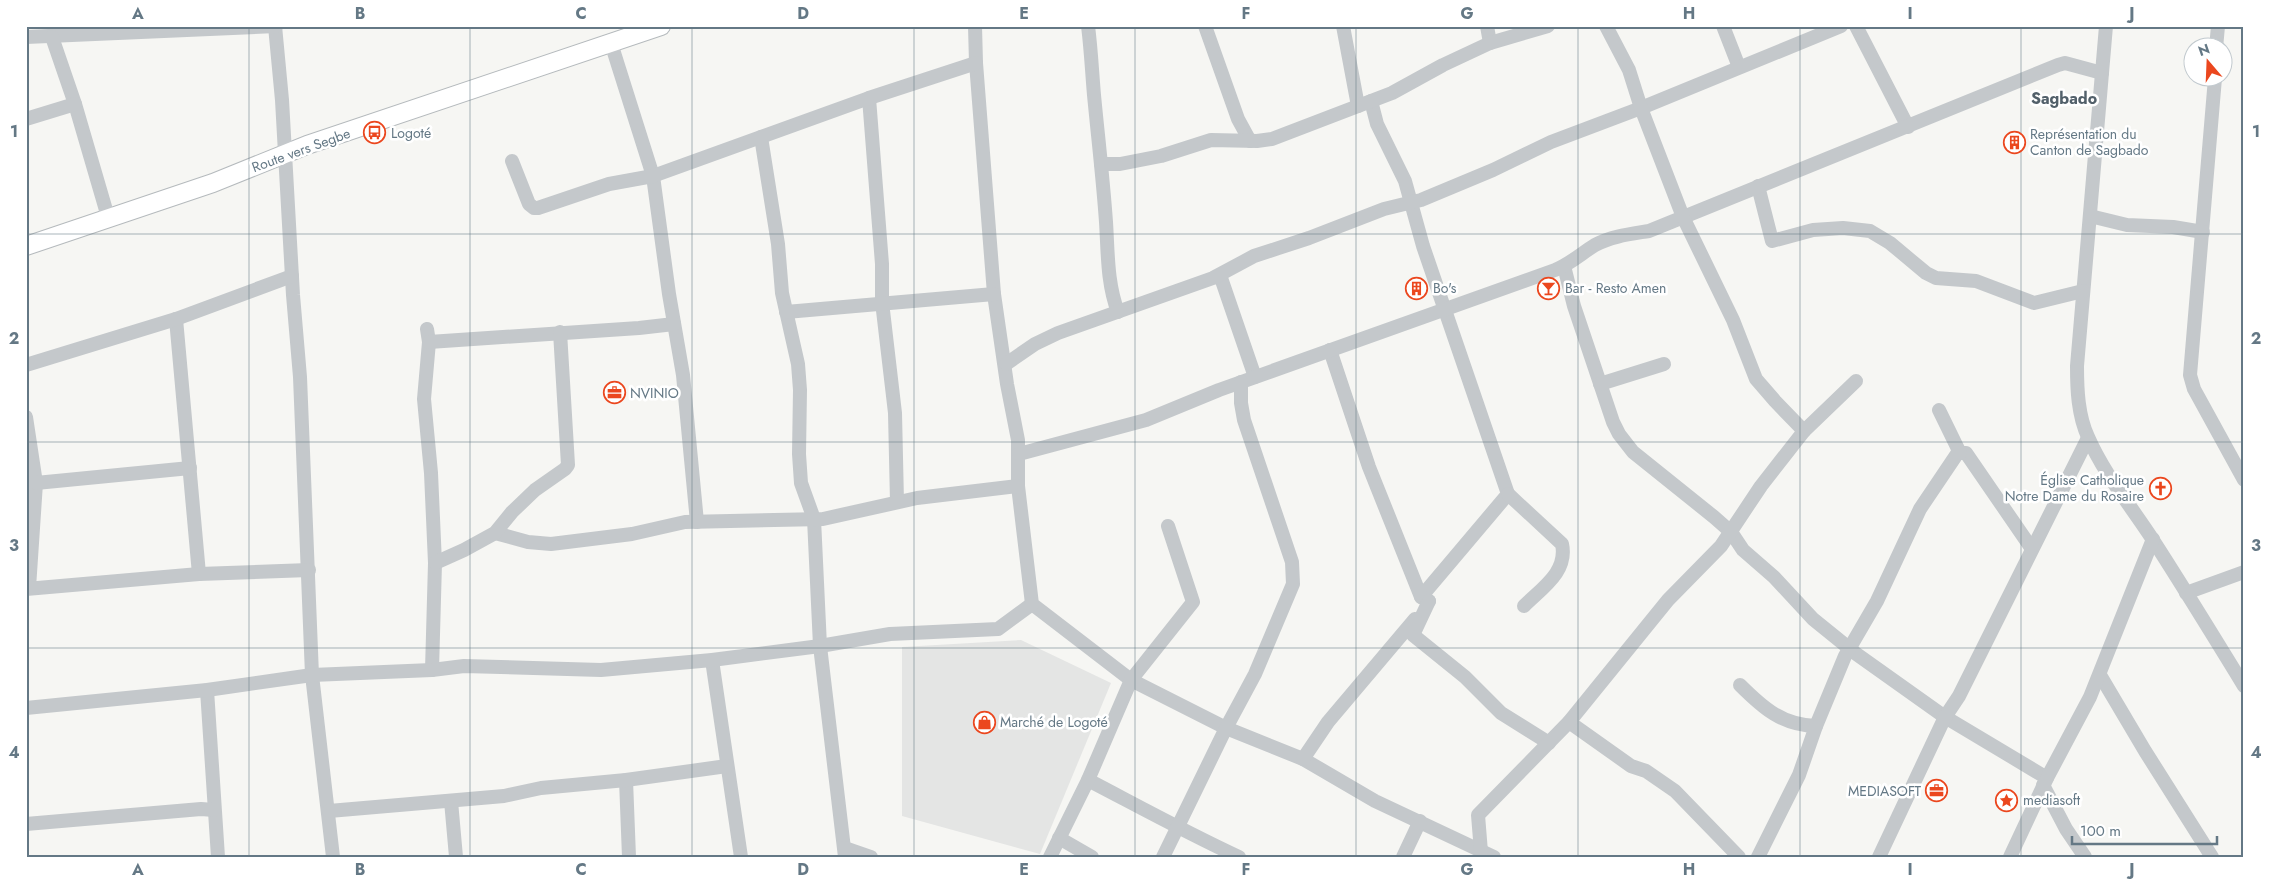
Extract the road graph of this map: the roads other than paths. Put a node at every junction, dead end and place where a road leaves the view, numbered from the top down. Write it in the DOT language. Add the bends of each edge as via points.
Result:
graph roads {
  1 [pos="275,26"];
  2 [pos="661,26"];
  3 [pos="975,26"];
  4 [pos="1088,26"];
  5 [pos="1205,26"];
  6 [pos="1343,26"];
  7 [pos="1487,26"];
  8 [pos="1548,26"];
  9 [pos="1606,26"];
  10 [pos="1723,26"];
  11 [pos="1841,26"];
  12 [pos="1856,26"];
  13 [pos="2106,26"];
  14 [pos="157,29"];
  15 [pos="26,36"];
  16 [pos="52,37"];
  17 [pos="611,43"];
  18 [pos="1490,43"];
  19 [pos="976,63"];
  20 [pos="1739,67"];
  21 [pos="2102,73"];
  22 [pos="2214,88"];
  23 [pos="869,98"];
  24 [pos="75,104"];
  25 [pos="1364,104"];
  26 [pos="1641,108"];
  27 [pos="26,119"];
  28 [pos="1908,127"];
  29 [pos="761,137"];
  30 [pos="1250,141"];
  31 [pos="286,154"];
  32 [pos="512,161"];
  33 [pos="1101,164"];
  34 [pos="654,176"];
  35 [pos="1758,186"];
  36 [pos="1410,203"];
  37 [pos="2090,216"];
  38 [pos="108,217"];
  39 [pos="1684,217"];
  40 [pos="2203,232"];
  41 [pos="26,246"];
  42 [pos="1564,266"];
  43 [pos="1220,275"];
  44 [pos="292,276"];
  45 [pos="2083,291"];
  46 [pos="994,294"];
  47 [pos="882,302"];
  48 [pos="1444,309"];
  49 [pos="786,312"];
  50 [pos="1118,312"];
  51 [pos="176,319"];
  52 [pos="674,324"];
  53 [pos="560,332"];
  54 [pos="1330,350"];
  55 [pos="1006,364"];
  56 [pos="1664,364"];
  57 [pos="26,365"];
  58 [pos="1255,376"];
  59 [pos="1856,381"];
  60 [pos="1241,382"];
  61 [pos="1600,384"];
  62 [pos="1939,410"];
  63 [pos="26,417"];
  64 [pos="1804,430"];
  65 [pos="2088,438"];
  66 [pos="1960,453"];
  67 [pos="1019,454"];
  68 [pos="190,468"];
  69 [pos="2244,480"];
  70 [pos="36,483"];
  71 [pos="1018,486"];
  72 [pos="1508,494"];
  73 [pos="897,502"];
  74 [pos="814,519"];
  75 [pos="697,522"];
  76 [pos="1168,526"];
  77 [pos="495,532"];
  78 [pos="1730,532"];
  79 [pos="2153,539"];
  80 [pos="2032,549"];
  81 [pos="435,563"];
  82 [pos="309,570"];
  83 [pos="2244,572"];
  84 [pos="199,574"];
  85 [pos="27,588"];
  86 [pos="2186,593"];
  87 [pos="1425,599"];
  88 [pos="1032,604"];
  89 [pos="1524,606"];
  90 [pos="820,646"];
  91 [pos="1850,648"];
  92 [pos="712,660"];
  93 [pos="432,670"];
  94 [pos="312,675"];
  95 [pos="2100,675"];
  96 [pos="1131,680"];
  97 [pos="1740,686"];
  98 [pos="2244,686"];
  99 [pos="207,690"];
  100 [pos="26,708"];
  101 [pos="1945,717"];
  102 [pos="1569,722"];
  103 [pos="1816,726"];
  104 [pos="1226,728"];
  105 [pos="1549,743"];
  106 [pos="1302,758"];
  107 [pos="728,766"];
  108 [pos="626,780"];
  109 [pos="1088,780"];
  110 [pos="2045,782"];
  111 [pos="451,801"];
  112 [pos="214,810"];
  113 [pos="329,810"];
  114 [pos="1420,821"];
  115 [pos="26,824"];
  116 [pos="1178,829"];
  117 [pos="1059,838"];
  118 [pos="845,852"];
  119 [pos="1487,855"];
  120 [pos="218,857"];
  121 [pos="332,857"];
  122 [pos="456,857"];
  123 [pos="629,857"];
  124 [pos="741,857"];
  125 [pos="871,857"];
  126 [pos="1050,857"];
  127 [pos="1092,857"];
  128 [pos="1163,857"];
  129 [pos="1238,857"];
  130 [pos="1402,857"];
  131 [pos="1739,857"];
  132 [pos="1758,857"];
  133 [pos="1879,857"];
  134 [pos="2010,857"];
  135 [pos="2085,857"];
  136 [pos="2212,857"];
  1 -- 14 [label="street"];
  1 -- 31 [label="street"];
  2 -- 17 [label="main road, Route vers Segbe"];
  3 -- 19 [label="street"];
  4 -- 33 [label="street"];
  5 -- 30 [label="street" via="1238,119"];
  6 -- 25 [label="street"];
  7 -- 18 [label="street"];
  8 -- 18 [label="street"];
  9 -- 26 [label="street" via="1629,70"];
  10 -- 20 [label="street"];
  11 -- 20 [label="street"];
  12 -- 28 [label="street"];
  13 -- 21 [label="street"];
  14 -- 16 [label="street"];
  15 -- 16 [label="street"];
  16 -- 24 [label="street"];
  17 -- 31 [label="main road, Route vers Segbe"];
  17 -- 34 [label="street"];
  18 -- 25 [label="street"];
  19 -- 23 [label="street"];
  19 -- 46 [label="street"];
  20 -- 26 [label="street"];
  21 -- 28 [label="street" via="2058,64"];
  21 -- 37 [label="street"];
  22 -- 40 [label="street"];
  23 -- 29 [label="street"];
  23 -- 47 [label="street"];
  24 -- 27 [label="street"];
  24 -- 38 [label="street"];
  25 -- 30 [label="street" via="1272,138"];
  25 -- 36 [label="street" via="1405,181"];
  26 -- 36 [label="street" via="1551,142 1493,170"];
  26 -- 39 [label="street"];
  28 -- 35 [label="street"];
  29 -- 34 [label="street"];
  29 -- 49 [label="street"];
  30 -- 33 [label="street" via="1211,140 1162,156"];
  31 -- 38 [label="main road, Route vers Segbe" via="213,183"];
  31 -- 44 [label="street"];
  32 -- 34 [label="street" via="529,204 534,208 609,184"];
  33 -- 50 [label="street" via="1108,269"];
  34 -- 52 [label="street"];
  35 -- 39 [label="street"];
  35 -- 45 [label="street" via="1772,241 1813,230 1843,228 1870,231 1936,278 1976,281 2034,303"];
  36 -- 43 [label="street" via="1384,209 1254,256"];
  36 -- 48 [label="street"];
  37 -- 40 [label="street" via="2127,225"];
  37 -- 45 [label="street"];
  38 -- 41 [label="main road, Route vers Segbe"];
  39 -- 42 [label="street" via="1649,231 1596,244"];
  39 -- 64 [label="street" via="1728,308 1756,379"];
  40 -- 69 [label="street" via="2190,375 2194,389"];
  42 -- 48 [label="street"];
  42 -- 61 [label="street"];
  43 -- 50 [label="street"];
  43 -- 58 [label="street"];
  44 -- 51 [label="street"];
  44 -- 82 [label="street"];
  45 -- 65 [label="street" via="2077,383 2080,411"];
  46 -- 47 [label="street"];
  46 -- 55 [label="street"];
  47 -- 49 [label="street" via="854,308"];
  47 -- 73 [label="street" via="895,413"];
  48 -- 54 [label="street"];
  48 -- 72 [label="street"];
  49 -- 74 [label="street" via="798,364 801,483"];
  50 -- 55 [label="street" via="1058,333"];
  51 -- 57 [label="street"];
  51 -- 68 [label="street"];
  52 -- 53 [label="street"];
  52 -- 75 [label="street" via="683,374"];
  53 -- 77 [label="street" via="568,465 535,490"];
  53 -- 81 [label="street" via="504,338 428,336 424,399"];
  54 -- 58 [label="street"];
  54 -- 87 [label="street" via="1369,467"];
  55 -- 67 [label="street"];
  56 -- 61 [label="street"];
  58 -- 60 [label="street"];
  59 -- 64 [label="street"];
  60 -- 67 [label="street" via="1146,420"];
  60 -- 104 [label="street" via="1244,420 1294,575 1255,674"];
  61 -- 78 [label="street" via="1619,434 1633,452"];
  62 -- 66 [label="street"];
  63 -- 70 [label="street"];
  64 -- 78 [label="street"];
  65 -- 79 [label="street"];
  65 -- 80 [label="street"];
  66 -- 80 [label="street" via="1966,454"];
  66 -- 91 [label="street" via="1920,509 1877,601"];
  67 -- 71 [label="street"];
  68 -- 70 [label="street"];
  68 -- 84 [label="street"];
  70 -- 85 [label="street"];
  71 -- 73 [label="street"];
  71 -- 88 [label="street"];
  72 -- 87 [label="street"];
  72 -- 89 [label="street" via="1562,544 1564,552 1563,563 1556,575"];
  73 -- 74 [label="street"];
  74 -- 75 [label="street"];
  74 -- 90 [label="street"];
  75 -- 77 [label="street" via="551,544 528,542"];
  76 -- 96 [label="street" via="1193,602"];
  77 -- 81 [label="street"];
  78 -- 91 [label="street" via="1743,550 1801,607"];
  78 -- 102 [label="street" via="1697,572 1668,600"];
  79 -- 86 [label="street"];
  79 -- 95 [label="street"];
  80 -- 101 [label="street" via="1959,696"];
  81 -- 93 [label="street"];
  82 -- 84 [label="street"];
  82 -- 94 [label="street"];
  83 -- 86 [label="street"];
  84 -- 85 [label="street"];
  86 -- 98 [label="street"];
  87 -- 105 [label="street" via="1413,635 1465,677 1501,714"];
  87 -- 106 [label="street"];
  88 -- 90 [label="street" via="998,629 890,634"];
  88 -- 96 [label="street"];
  90 -- 92 [label="street"];
  90 -- 118 [label="street"];
  91 -- 101 [label="street"];
  91 -- 103 [label="street"];
  92 -- 93 [label="street" via="601,670 464,666"];
  92 -- 107 [label="street"];
  93 -- 94 [label="street"];
  94 -- 99 [label="street"];
  94 -- 113 [label="street"];
  95 -- 110 [label="street"];
  95 -- 136 [label="street"];
  96 -- 104 [label="street"];
  96 -- 109 [label="street"];
  97 -- 103 [label="street" via="1781,718 1800,726"];
  99 -- 100 [label="street"];
  99 -- 112 [label="street"];
  101 -- 110 [label="street"];
  101 -- 133 [label="street"];
  102 -- 105 [label="street"];
  102 -- 131 [label="street" via="1631,766 1676,791"];
  103 -- 132 [label="street" via="1799,775"];
  104 -- 106 [label="street"];
  104 -- 116 [label="street"];
  105 -- 119 [label="street" via="1478,815"];
  106 -- 114 [label="street" via="1375,801"];
  107 -- 108 [label="street"];
  107 -- 124 [label="street"];
  108 -- 111 [label="street"];
  108 -- 123 [label="street"];
  109 -- 116 [label="street"];
  109 -- 117 [label="street"];
  110 -- 134 [label="street"];
  110 -- 135 [label="street" via="2066,829"];
  111 -- 113 [label="street"];
  111 -- 122 [label="street"];
  112 -- 115 [label="street"];
  112 -- 120 [label="street"];
  113 -- 121 [label="street"];
  114 -- 119 [label="street"];
  114 -- 130 [label="street"];
  116 -- 128 [label="street"];
  116 -- 129 [label="street"];
  117 -- 126 [label="street"];
  117 -- 127 [label="street"];
  118 -- 125 [label="street"];
}
